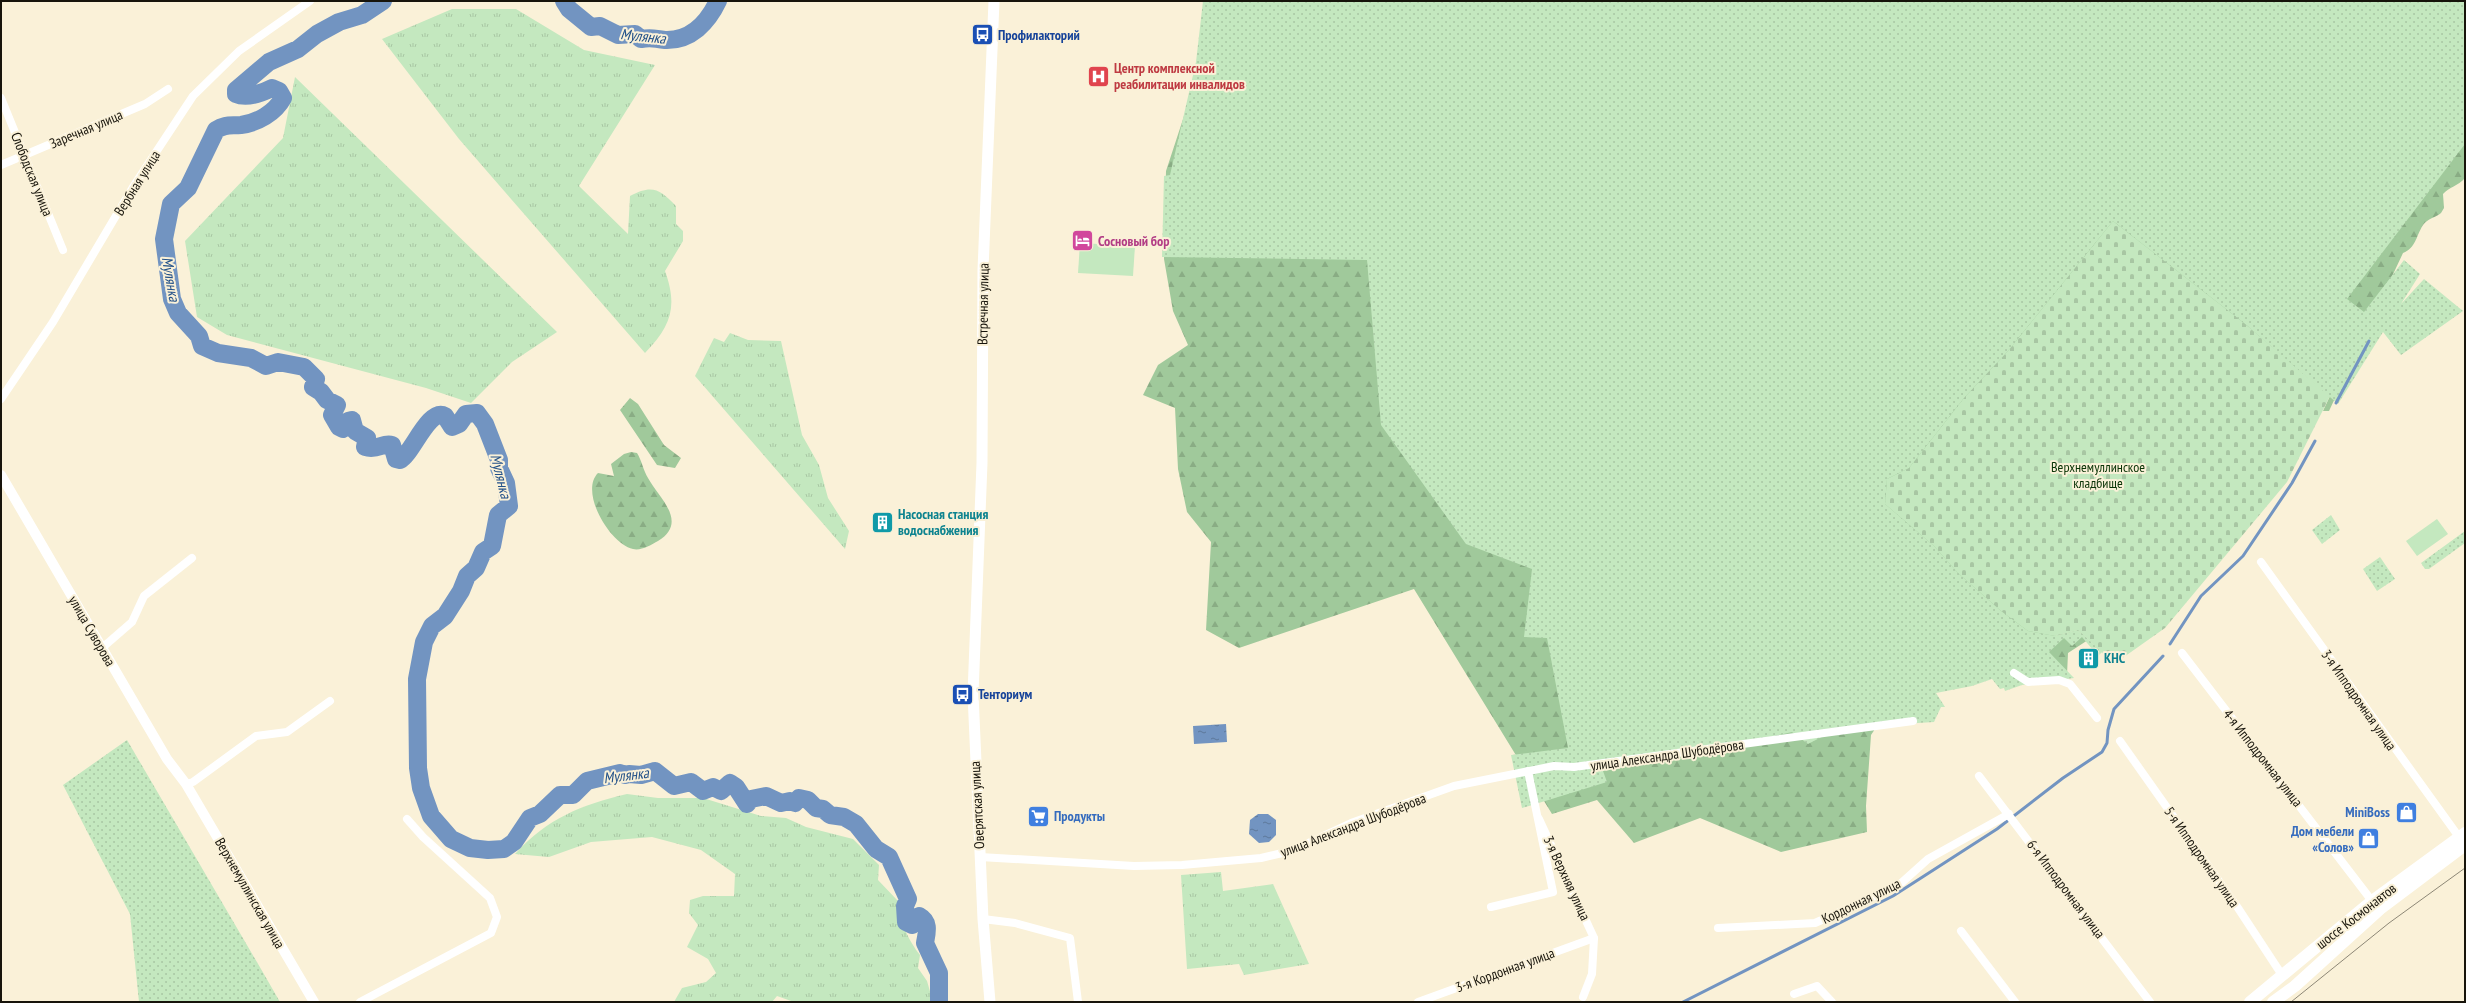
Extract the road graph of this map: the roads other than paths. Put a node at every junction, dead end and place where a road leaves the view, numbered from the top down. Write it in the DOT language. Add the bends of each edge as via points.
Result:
graph roads {
  1 [pos="310,1"];
  2 [pos="994,1"];
  3 [pos="168,88"];
  4 [pos="1,98"];
  5 [pos="26,155"];
  6 [pos="1,165"];
  7 [pos="63,250"];
  8 [pos="1,399"];
  9 [pos="1,475"];
  10 [pos="192,558"];
  11 [pos="2261,562"];
  12 [pos="976,608"];
  13 [pos="102,648"];
  14 [pos="2182,653"];
  15 [pos="2014,673"];
  16 [pos="330,701"];
  17 [pos="2097,718"];
  18 [pos="1913,721"];
  19 [pos="2120,741"];
  20 [pos="1528,771"];
  21 [pos="1980,776"];
  22 [pos="186,784"];
  23 [pos="2009,814"];
  24 [pos="407,819"];
  25 [pos="1539,819"];
  26 [pos="2463,838"];
  27 [pos="980,857"];
  28 [pos="2372,901"];
  29 [pos="1491,907"];
  30 [pos="983,919"];
  31 [pos="1718,928"];
  32 [pos="1961,931"];
  33 [pos="1594,938"];
  34 [pos="2282,975"];
  35 [pos="1794,994"];
  36 [pos="1582,997"];
  37 [pos="314,1002"];
  38 [pos="360,1002"];
  39 [pos="990,1002"];
  40 [pos="1078,1002"];
  41 [pos="1418,1002"];
  42 [pos="1832,1002"];
  43 [pos="2015,1002"];
  44 [pos="2150,1002"];
  45 [pos="2250,1002"];
  46 [pos="2273,1002"];
  1 -- 8 [label="street, Вербная улица" via="239,51 193,96 133,187 53,322"];
  2 -- 12 [label="main road, Встречная улица" via="983,262 982,463"];
  3 -- 5 [label="street, Заречная улица" via="145,104"];
  4 -- 5 [label="street, Слободская улица"];
  5 -- 6 [label="street, Заречная улица"];
  5 -- 7 [label="street, Слободская улица"];
  9 -- 13 [label="street, улица Суворова"];
  10 -- 13 [label="street" via="144,596 132,622"];
  11 -- 26 [label="street, 3-я Ипподромная улица"];
  12 -- 27 [label="main road, Оверятская улица" via="973,694"];
  13 -- 22 [label="street, улица Суворова" via="167,759"];
  14 -- 28 [label="street, 4-я Ипподромная улица"];
  15 -- 17 [label="street" via="2031,683 2059,680 2070,684"];
  16 -- 22 [label="street" via="287,732 256,736 193,782"];
  18 -- 20 [label="street, улица Александра Шубодёрова" via="1574,768 1554,766"];
  19 -- 34 [label="street, 5-я Ипподромная улица"];
  20 -- 25 [label="street"];
  20 -- 27 [label="street, улица Александра Шубодёрова" via="1454,786 1351,823 1291,851 1261,858 1182,865 1134,866"];
  21 -- 23 [label="street, 6-я Ипподромная улица"];
  22 -- 37 [label="street, Верхнемуллинская улица"];
  23 -- 31 [label="street, Кордонная улица" via="1928,859 1900,885 1815,923"];
  23 -- 44 [label="street, 6-я Ипподромная улица"];
  24 -- 38 [label="street" via="423,838 490,898 497,917 491,933"];
  25 -- 29 [label="street" via="1553,892"];
  25 -- 33 [label="street, 3-я Верхняя улица"];
  26 -- 28 [label="main road, шоссе Космонавтов"];
  26 -- 46 [label="main road, шоссе Космонавтов" via="2295,986"];
  27 -- 30 [label="main road, Оверятская улица"];
  28 -- 34 [label="main road, шоссе Космонавтов"];
  30 -- 39 [label="main road, Оверятская улица"];
  30 -- 40 [label="street" via="1015,923 1070,938"];
  32 -- 43 [label="street"];
  33 -- 36 [label="street" via="1592,974"];
  33 -- 41 [label="street, 3-я Кордонная улица"];
  34 -- 45 [label="main road, шоссе Космонавтов"];
  35 -- 42 [label="street" via="1817,986"];
}
